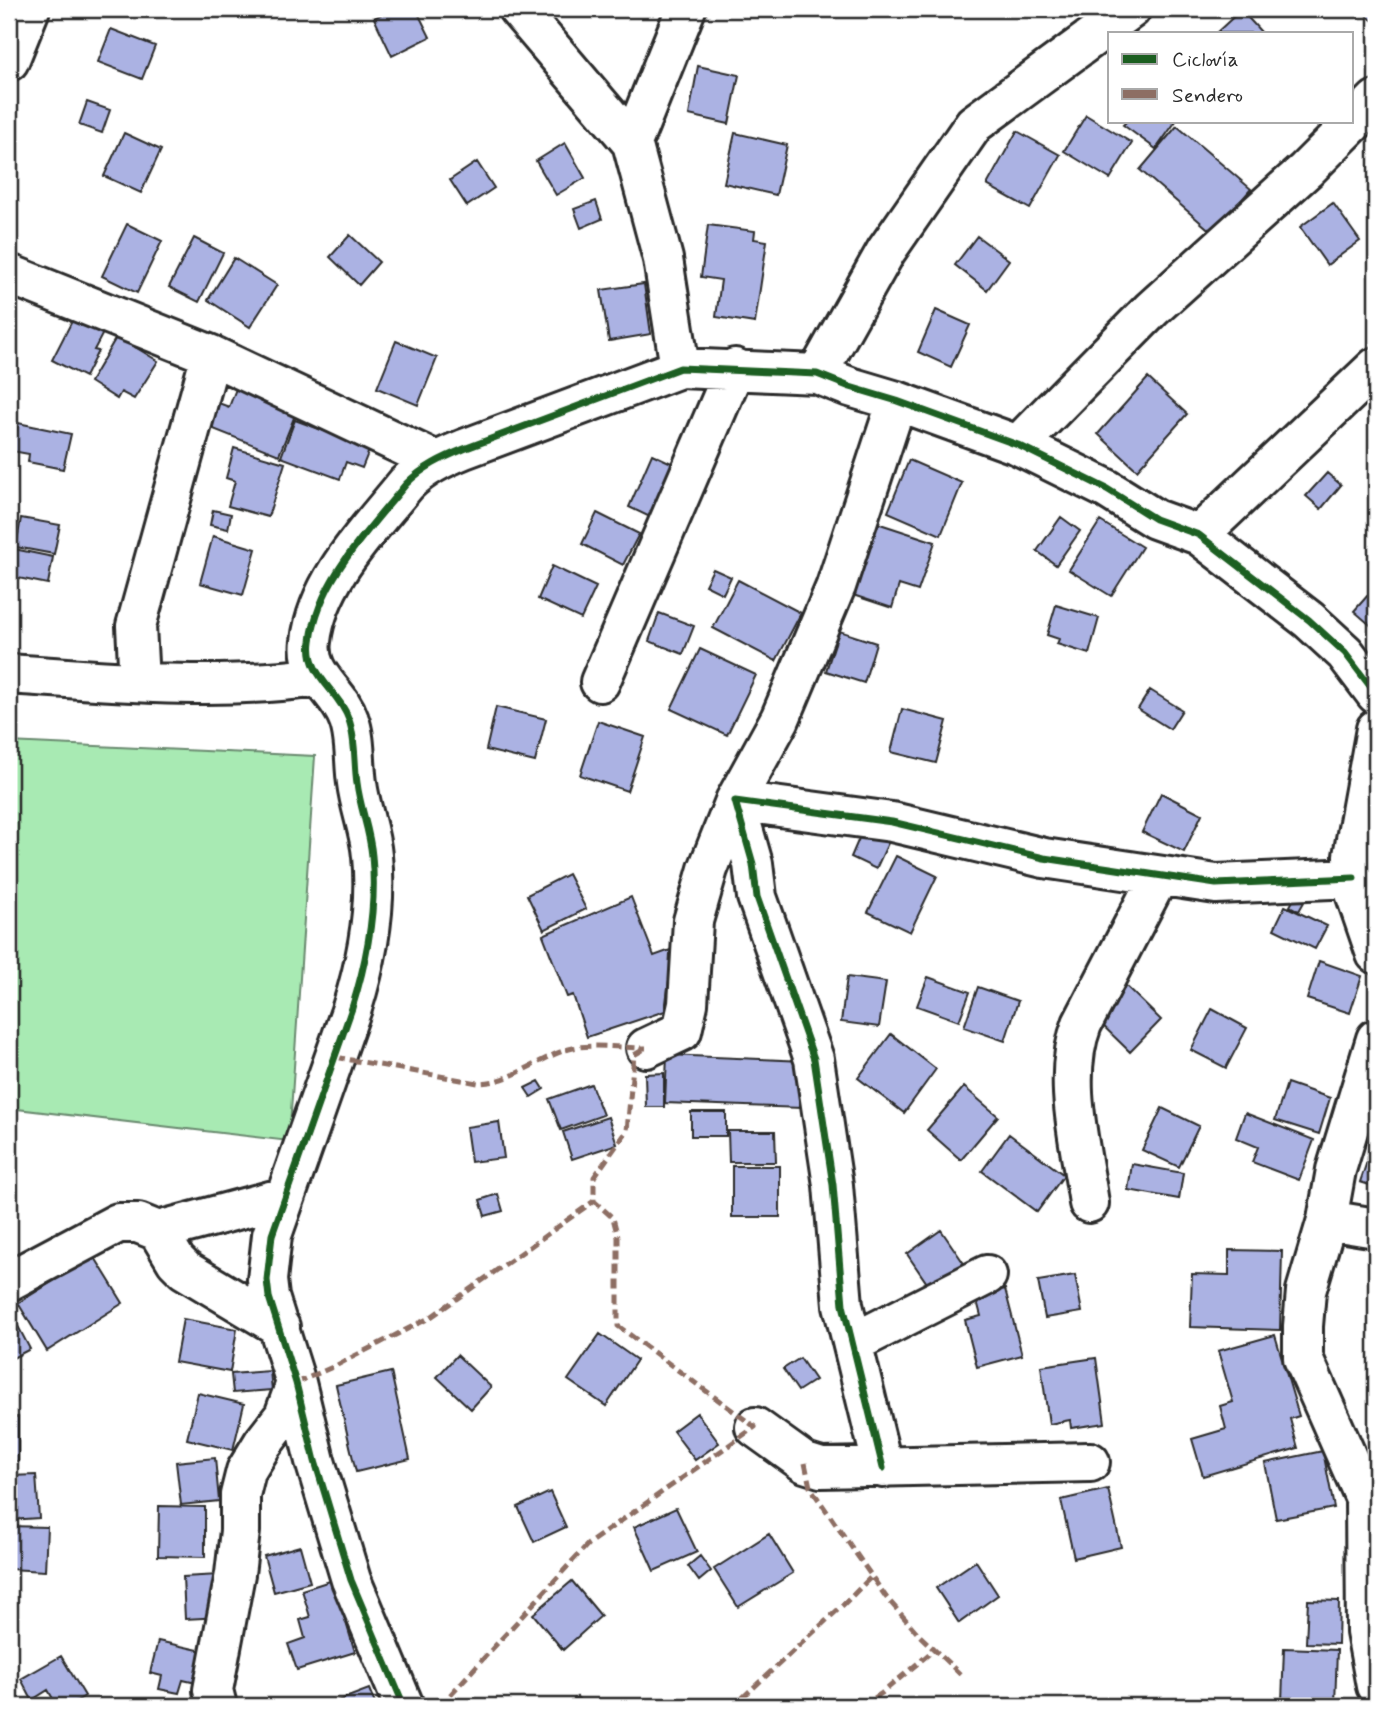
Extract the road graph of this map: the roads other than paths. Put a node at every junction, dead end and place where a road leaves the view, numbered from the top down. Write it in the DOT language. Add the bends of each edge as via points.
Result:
graph roads {
  1 [pos="30,9"];
  2 [pos="518,9"];
  3 [pos="686,9"];
  4 [pos="1131,9"];
  5 [pos="9,61"];
  6 [pos="1376,100"];
  7 [pos="632,143"];
  8 [pos="9,274"];
  9 [pos="211,355"];
  10 [pos="1376,366"];
  11 [pos="680,368"];
  12 [pos="735,368"];
  13 [pos="817,373"];
  14 [pos="897,401"];
  15 [pos="1018,445"];
  16 [pos="436,461"];
  17 [pos="1199,535"];
  18 [pos="9,674"];
  19 [pos="318,677"];
  20 [pos="139,682"];
  21 [pos="600,682"];
  22 [pos="1376,694"];
  23 [pos="1376,729"];
  24 [pos="736,801"];
  25 [pos="1159,876"];
  26 [pos="1354,878"];
  27 [pos="1376,954"];
  28 [pos="1376,1039"];
  29 [pos="646,1048"];
  30 [pos="285,1197"];
  31 [pos="1089,1203"];
  32 [pos="1327,1220"];
  33 [pos="1376,1228"];
  34 [pos="158,1231"];
  35 [pos="987,1275"];
  36 [pos="9,1281"];
  37 [pos="280,1327"];
  38 [pos="853,1343"];
  39 [pos="296,1383"];
  40 [pos="755,1427"];
  41 [pos="1090,1462"];
  42 [pos="884,1468"];
  43 [pos="1376,1686"];
  44 [pos="217,1706"];
  45 [pos="404,1706"];
  1 -- 5 [label="street"];
  2 -- 7 [label="street"];
  3 -- 7 [label="street"];
  4 -- 13 [label="street" via="974,124 886,251"];
  6 -- 15 [label="street" via="1152,309"];
  7 -- 11 [label="street" via="663,259"];
  8 -- 9 [label="street"];
  9 -- 16 [label="street"];
  9 -- 20 [label="street" via="136,626"];
  10 -- 17 [label="street"];
  11 -- 12 [label="street"];
  11 -- 16 [label="street"];
  12 -- 13 [label="street"];
  12 -- 21 [label="street"];
  13 -- 14 [label="street"];
  14 -- 15 [label="street"];
  14 -- 24 [label="street" via="836,586 780,719"];
  15 -- 17 [label="street" via="1107,489 1154,519"];
  16 -- 19 [label="street" via="406,484 323,598 310,644"];
  17 -- 22 [label="street" via="1309,620 1345,653"];
  18 -- 20 [label="street"];
  19 -- 20 [label="street" via="267,683"];
  19 -- 30 [label="street" via="349,719 373,858 370,917 362,976"];
  23 -- 26 [label="street" via="1356,832"];
  24 -- 25 [label="street" via="892,822 1044,858"];
  24 -- 29 [label="street" via="693,921 682,1031"];
  24 -- 38 [label="street" via="757,897 814,1059 833,1185 843,1305"];
  25 -- 26 [label="street" via="1216,884"];
  25 -- 31 [label="street" via="1076,1041 1073,1088"];
  26 -- 27 [label="street"];
  28 -- 32 [label="street" via="1336,1170"];
  30 -- 34 [label="street"];
  30 -- 37 [label="street" via="268,1260 269,1297"];
  32 -- 33 [label="street"];
  32 -- 43 [label="street" via="1306,1291 1303,1358 1365,1498 1366,1632"];
  34 -- 36 [label="street" via="138,1223 118,1223"];
  34 -- 37 [label="street" via="185,1270"];
  35 -- 38 [label="street"];
  37 -- 39 [label="street"];
  38 -- 42 [label="street"];
  39 -- 44 [label="street" via="284,1416 246,1471 235,1574 213,1690"];
  39 -- 45 [label="street" via="351,1580"];
  40 -- 42 [label="street" via="805,1463 821,1468"];
  41 -- 42 [label="street"];
}
